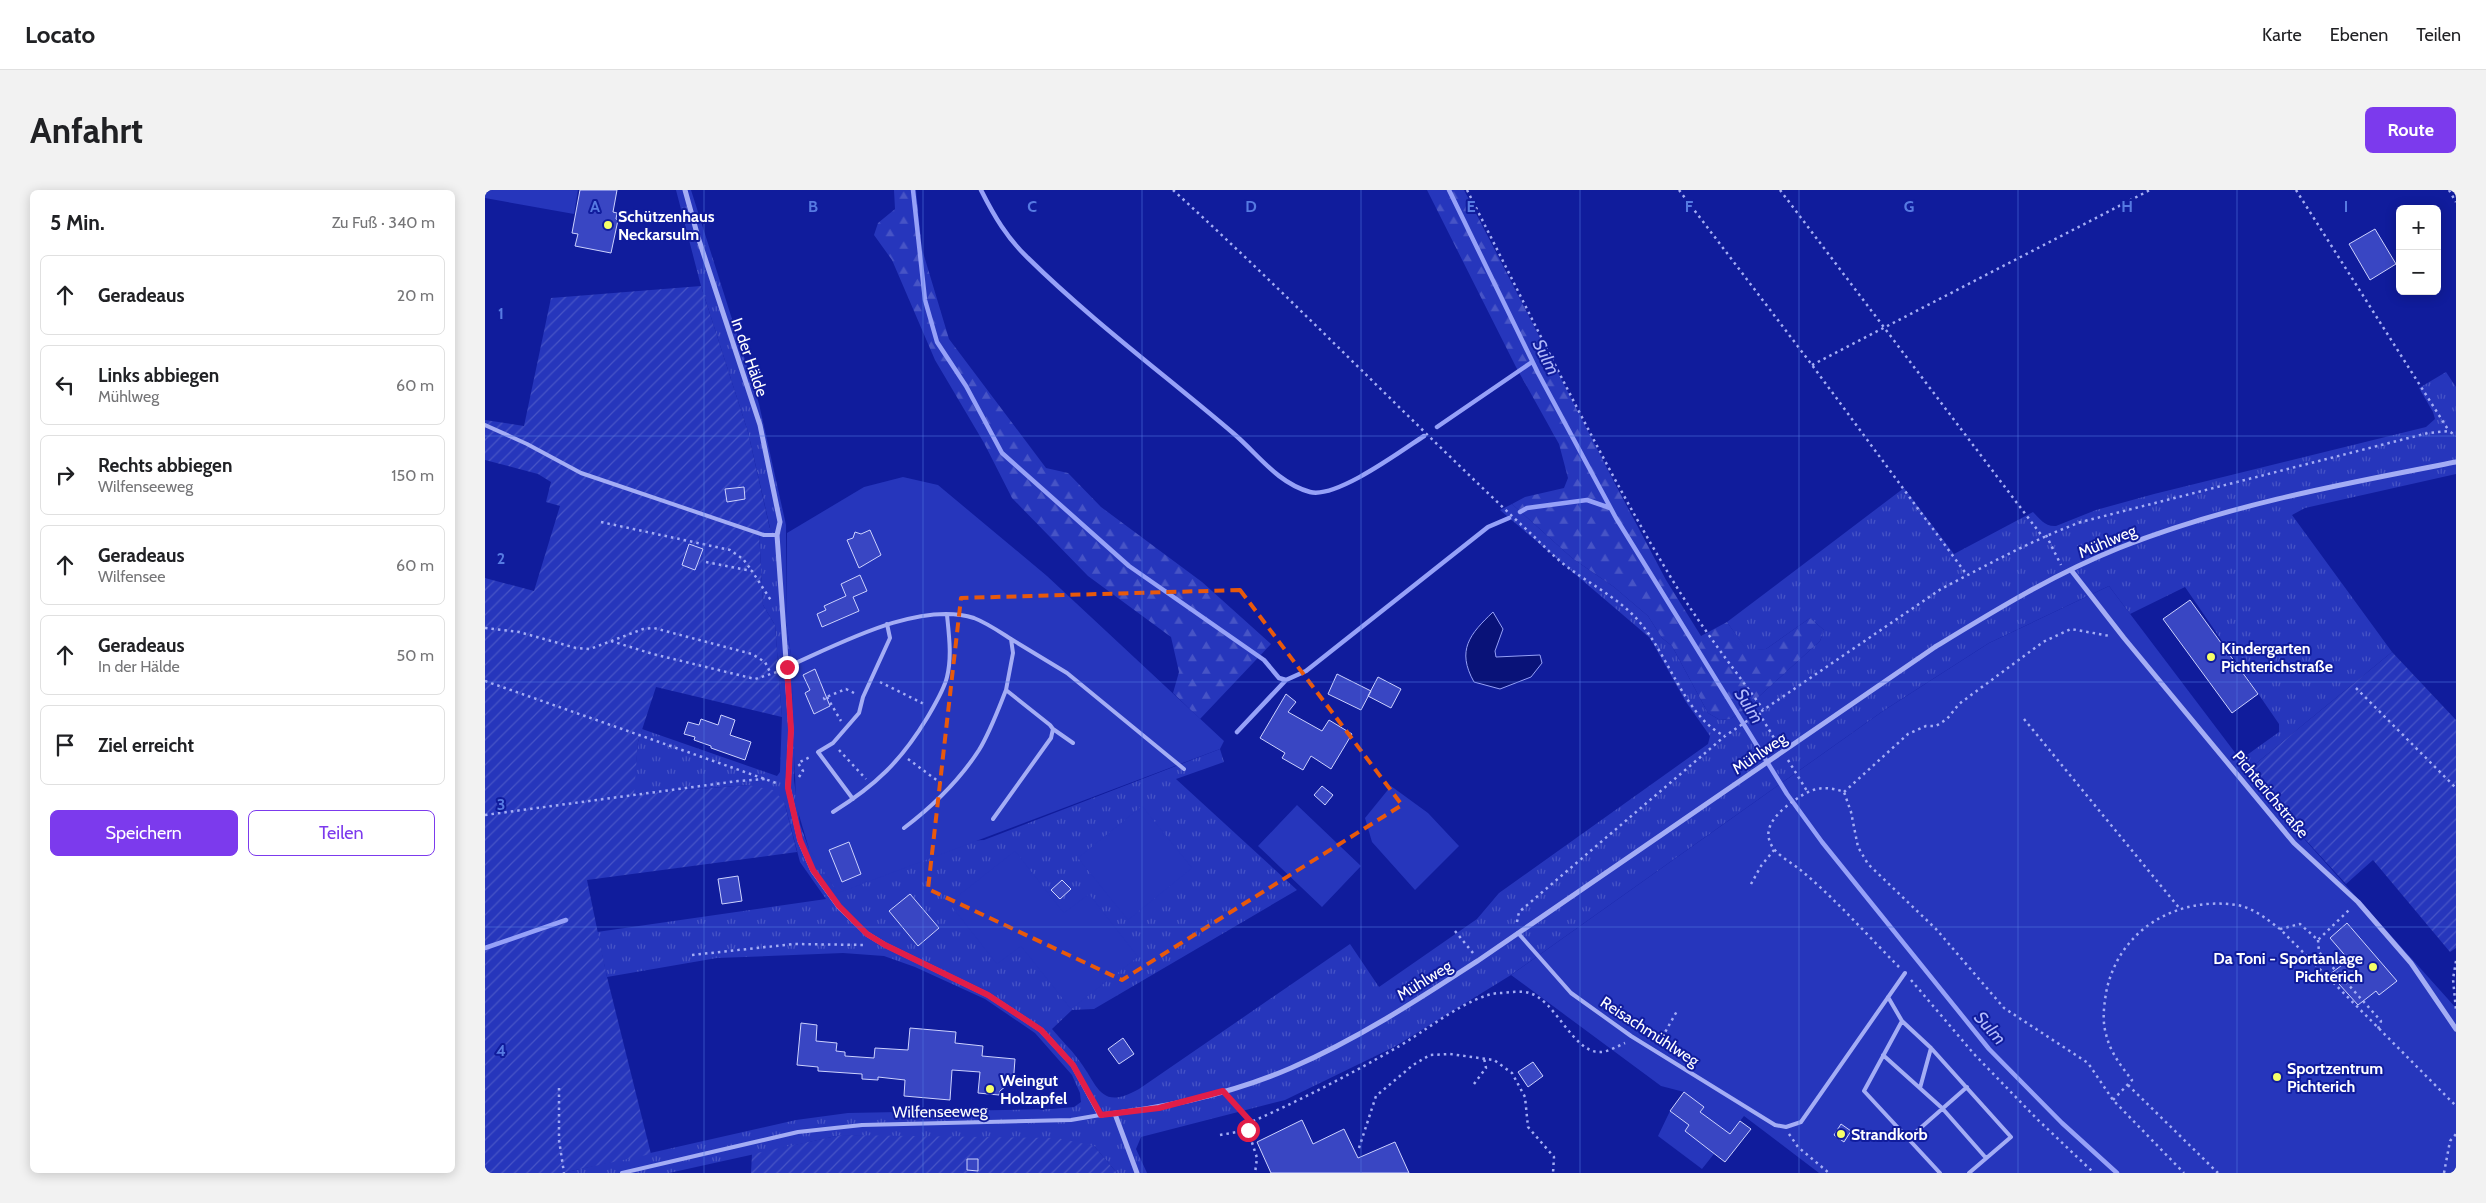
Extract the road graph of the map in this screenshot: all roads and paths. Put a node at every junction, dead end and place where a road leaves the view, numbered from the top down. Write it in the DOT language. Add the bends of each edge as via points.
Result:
graph roads {
  1 [pos="685,190"];
  2 [pos="1173,190"];
  3 [pos="1467,190"];
  4 [pos="1679,190"];
  5 [pos="1780,190"];
  6 [pos="2150,190"];
  7 [pos="2296,190"];
  8 [pos="2449,190"];
  9 [pos="2456,202"];
  10 [pos="1884,328"];
  11 [pos="1812,365"];
  12 [pos="485,425"];
  13 [pos="2449,431"];
  14 [pos="2456,436"];
  15 [pos="2456,462"];
  16 [pos="601,522"];
  17 [pos="777,535"];
  18 [pos="2044,536"];
  19 [pos="706,562"];
  20 [pos="2071,570"];
  21 [pos="752,571"];
  22 [pos="2065,573"];
  23 [pos="1967,575"];
  24 [pos="782,612"];
  25 [pos="947,615"];
  26 [pos="887,624"];
  27 [pos="485,628"];
  28 [pos="2124,638"];
  29 [pos="1011,639"];
  30 [pos="611,641"];
  31 [pos="787,667"];
  32 [pos="771,674"];
  33 [pos="872,678"];
  34 [pos="485,682"];
  35 [pos="2356,688"];
  36 [pos="846,689"];
  37 [pos="1006,690"];
  38 [pos="933,708"];
  39 [pos="1763,710"];
  40 [pos="1759,713"];
  41 [pos="2024,719"];
  42 [pos="838,720"];
  43 [pos="1053,730"];
  44 [pos="1725,736"];
  45 [pos="833,743"];
  46 [pos="1073,743"];
  47 [pos="818,752"];
  48 [pos="1783,752"];
  49 [pos="902,756"];
  50 [pos="1184,769"];
  51 [pos="799,778"];
  52 [pos="768,779"];
  53 [pos="872,786"];
  54 [pos="788,788"];
  55 [pos="949,788"];
  56 [pos="2456,788"];
  57 [pos="1807,791"];
  58 [pos="1844,792"];
  59 [pos="853,799"];
  60 [pos="833,812"];
  61 [pos="485,815"];
  62 [pos="993,819"];
  63 [pos="904,828"];
  64 [pos="1774,850"];
  65 [pos="1751,884"];
  66 [pos="2358,902"];
  67 [pos="2180,908"];
  68 [pos="2280,929"];
  69 [pos="1455,931"];
  70 [pos="1518,932"];
  71 [pos="2317,940"];
  72 [pos="885,945"];
  73 [pos="692,955"];
  74 [pos="1479,960"];
  75 [pos="2456,961"];
  76 [pos="1905,973"];
  77 [pos="1888,997"];
  78 [pos="2456,1010"];
  79 [pos="1677,1011"];
  80 [pos="1902,1021"];
  81 [pos="2377,1029"];
  82 [pos="2456,1029"];
  83 [pos="1631,1036"];
  84 [pos="1931,1048"];
  85 [pos="1654,1051"];
  86 [pos="1883,1055"];
  87 [pos="1484,1058"];
  88 [pos="1474,1084"];
  89 [pos="2127,1085"];
  90 [pos="1967,1086"];
  91 [pos="559,1088"];
  92 [pos="1920,1088"];
  93 [pos="1223,1091"];
  94 [pos="2113,1100"];
  95 [pos="2456,1106"];
  96 [pos="1942,1108"];
  97 [pos="1115,1114"];
  98 [pos="1101,1115"];
  99 [pos="1251,1122"];
  100 [pos="1786,1127"];
  101 [pos="1248,1130"];
  102 [pos="2456,1134"];
  103 [pos="1220,1135"];
  104 [pos="1908,1139"];
  105 [pos="1359,1148"];
  106 [pos="1986,1158"];
  107 [pos="564,1173"];
  108 [pos="623,1173"];
  109 [pos="1137,1173"];
  110 [pos="1254,1173"];
  111 [pos="1553,1173"];
  112 [pos="1829,1173"];
  113 [pos="1940,1173"];
  114 [pos="1969,1173"];
  115 [pos="2094,1173"];
  116 [pos="2184,1173"];
  117 [pos="2218,1173"];
  118 [pos="2444,1173"];
  1 -- 17 [label="street, In der Hälde" via="759,425 780,522"];
  2 -- 44 [label="path" via="1562,562 1631,612 1651,634 1693,707 1707,725"];
  3 -- 39 [label="path" via="1670,577 1712,642"];
  4 -- 11 [label="path"];
  5 -- 10 [label="path"];
  6 -- 10 [label="path"];
  7 -- 13 [label="path"];
  8 -- 9 [label="path"];
  10 -- 11 [label="path"];
  10 -- 18 [label="path"];
  11 -- 23 [label="path"];
  12 -- 17 [label="lane" via="581,473 764,535"];
  13 -- 14 [label="path"];
  13 -- 18 [label="path" via="2428,433 2182,495 2081,522"];
  15 -- 20 [label="street, Mühlweg" via="2262,502 2193,522"];
  16 -- 21 [label="path" via="730,550"];
  17 -- 24 [label="street, In der Hälde"];
  18 -- 22 [label="path"];
  18 -- 23 [label="path"];
  19 -- 21 [label="path"];
  20 -- 22 [label="street, Mühlweg"];
  20 -- 28 [label="street, Pichterichstraße"];
  21 -- 24 [label="path"];
  22 -- 48 [label="street, Mühlweg" via="2001,606 1935,647"];
  23 -- 39 [label="path" via="1941,589"];
  24 -- 31 [label="street, In der Hälde"];
  25 -- 26 [label="lane"];
  25 -- 29 [label="lane" via="974,618"];
  25 -- 38 [label="lane" via="950,656 947,678"];
  26 -- 31 [label="lane"];
  26 -- 33 [label="lane" via="890,638"];
  27 -- 30 [label="path" via="519,632 575,648 590,649"];
  28 -- 58 [label="path" via="2071,629 2043,642 1959,704 1947,719 1936,726 1926,726 1908,734"];
  28 -- 66 [label="street, Pichterichstraße" via="2294,844"];
  29 -- 37 [label="lane" via="1013,653"];
  29 -- 50 [label="lane" via="1067,673"];
  30 -- 32 [label="path" via="755,679"];
  30 -- 32 [label="path" via="654,628 752,654 765,662"];
  31 -- 32 [label="path"];
  31 -- 54 [label="street, In der Hälde" via="791,730"];
  33 -- 38 [label="path"];
  33 -- 45 [label="lane" via="859,713"];
  34 -- 52 [label="path"];
  35 -- 56 [label="path"];
  36 -- 42 [label="path" via="824,697"];
  37 -- 43 [label="lane"];
  37 -- 55 [label="lane" via="979,750"];
  38 -- 49 [label="lane"];
  39 -- 40 [label="path"];
  40 -- 44 [label="path"];
  40 -- 48 [label="path"];
  41 -- 67 [label="path"];
  43 -- 46 [label="lane"];
  43 -- 62 [label="lane" via="1051,738"];
  44 -- 70 [label="path" via="1519,912"];
  45 -- 47 [label="lane"];
  45 -- 53 [label="path"];
  47 -- 51 [label="path" via="798,763 803,771"];
  47 -- 59 [label="lane"];
  48 -- 57 [label="path"];
  48 -- 70 [label="street, Mühlweg"];
  49 -- 53 [label="lane"];
  49 -- 55 [label="path"];
  52 -- 54 [label="path"];
  52 -- 61 [label="path"];
  53 -- 59 [label="lane"];
  54 -- 72 [label="street, In der Hälde" via="800,840 813,870 839,906 867,934"];
  55 -- 63 [label="lane"];
  57 -- 58 [label="path" via="1829,787"];
  57 -- 64 [label="path" via="1784,808 1770,824 1768,838"];
  58 -- 94 [label="path" via="1858,847 1868,864 1936,929 2004,1008 2088,1063"];
  59 -- 60 [label="lane"];
  64 -- 65 [label="path"];
  64 -- 76 [label="path" via="1809,877"];
  66 -- 71 [label="path"];
  66 -- 82 [label="street, Pichterichstraße" via="2411,963"];
  67 -- 68 [label="path" via="2205,904 2239,905 2262,915"];
  67 -- 89 [label="path" via="2151,921 2127,944 2115,963 2108,984 2103,1022 2115,1057 2132,1080"];
  68 -- 71 [label="path" via="2299,924"];
  68 -- 81 [label="path"];
  69 -- 74 [label="path"];
  70 -- 74 [label="street, Mühlweg"];
  70 -- 83 [label="lane, Reisachmühlweg" via="1571,993"];
  71 -- 81 [label="path" via="2319,952 2381,1021"];
  72 -- 73 [label="path" via="794,944"];
  72 -- 98 [label="street" via="988,995 1041,1030 1073,1065"];
  74 -- 93 [label="street, Mühlweg" via="1415,1002 1345,1041 1291,1068"];
  75 -- 78 [label="path" via="2453,979"];
  76 -- 77 [label="lane"];
  76 -- 115 [label="path" via="1974,1054"];
  77 -- 80 [label="lane"];
  77 -- 100 [label="lane" via="1801,1122"];
  79 -- 85 [label="path"];
  80 -- 84 [label="lane"];
  80 -- 86 [label="lane"];
  81 -- 95 [label="path"];
  83 -- 85 [label="lane, Reisachmühlweg"];
  83 -- 99 [label="path" via="1625,1043 1601,1052 1589,1049 1540,998 1529,992 1479,997 1329,1086"];
  84 -- 90 [label="lane"];
  84 -- 92 [label="lane"];
  85 -- 100 [label="lane, Reisachmühlweg" via="1775,1125"];
  86 -- 92 [label="lane"];
  86 -- 104 [label="lane" via="1864,1091"];
  87 -- 88 [label="path" via="1486,1068"];
  87 -- 105 [label="path" via="1431,1055 1413,1065 1376,1096"];
  87 -- 111 [label="path" via="1499,1063 1512,1073 1525,1097 1528,1127 1554,1157"];
  89 -- 94 [label="path"];
  89 -- 117 [label="path"];
  90 -- 96 [label="lane"];
  90 -- 106 [label="lane" via="2011,1137"];
  91 -- 107 [label="path" via="559,1140"];
  92 -- 96 [label="lane"];
  93 -- 97 [label="street, Mühlweg" via="1159,1108"];
  93 -- 99 [label="path"];
  94 -- 116 [label="path"];
  96 -- 104 [label="lane"];
  96 -- 106 [label="lane"];
  97 -- 98 [label="street, Mühlweg"];
  97 -- 109 [label="street"];
  98 -- 108 [label="lane, Wilfenseeweg" via="1071,1120 862,1125 798,1132"];
  99 -- 101 [label="path"];
  100 -- 112 [label="path" via="1798,1147"];
  101 -- 103 [label="path"];
  101 -- 110 [label="path" via="1257,1158"];
  102 -- 118 [label="path" via="2450,1141"];
  104 -- 113 [label="lane"];
  106 -- 114 [label="lane"];
}
